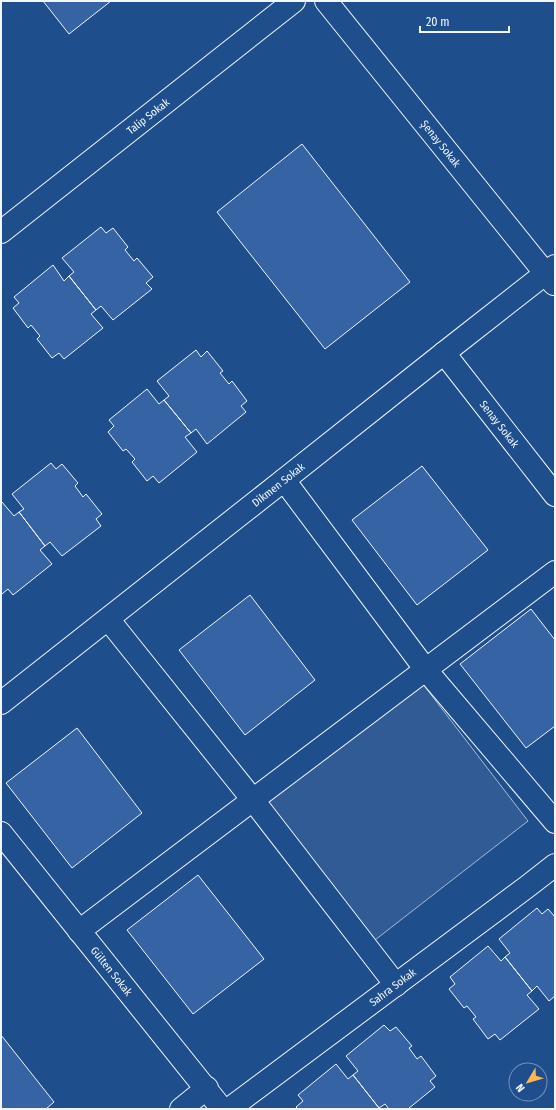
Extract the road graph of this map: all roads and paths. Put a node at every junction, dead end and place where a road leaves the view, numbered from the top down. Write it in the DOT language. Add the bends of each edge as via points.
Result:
graph roads {
  1 [pos="294,1"];
  2 [pos="326,1"];
  3 [pos="1,232"];
  4 [pos="552,275"];
  5 [pos="444,352"];
  6 [pos="284,480"];
  7 [pos="555,495"];
  8 [pos="555,572"];
  9 [pos="108,619"];
  10 [pos="426,670"];
  11 [pos="1,703"];
  12 [pos="253,800"];
  13 [pos="555,822"];
  14 [pos="1,833"];
  15 [pos="555,864"];
  16 [pos="79,931"];
  17 [pos="396,985"];
  18 [pos="207,1088"];
  19 [pos="181,1109"];
  20 [pos="222,1109"];
  21 [pos="229,1109"];
  1 -- 3 [label="street, Talip Sokak"];
  2 -- 4 [label="street, Şenay Sokak"];
  4 -- 5 [label="street, Dikmen Sokak"];
  5 -- 6 [label="street, Dikmen Sokak"];
  5 -- 7 [label="street, Senay Sokak"];
  6 -- 9 [label="street, Dikmen Sokak"];
  6 -- 10 [label="street"];
  8 -- 10 [label="street"];
  9 -- 11 [label="street, Dikmen Sokak"];
  9 -- 12 [label="street"];
  10 -- 12 [label="street"];
  10 -- 13 [label="street"];
  12 -- 16 [label="street"];
  12 -- 17 [label="street"];
  14 -- 16 [label="street, Gülten Sokak"];
  15 -- 17 [label="street, Sahra Sokak"];
  16 -- 18 [label="street, Gülten Sokak"];
  17 -- 21 [label="street, Sahra Sokak"];
  18 -- 19 [label="street"];
  18 -- 20 [label="street, Gülten Sokak"];
}
